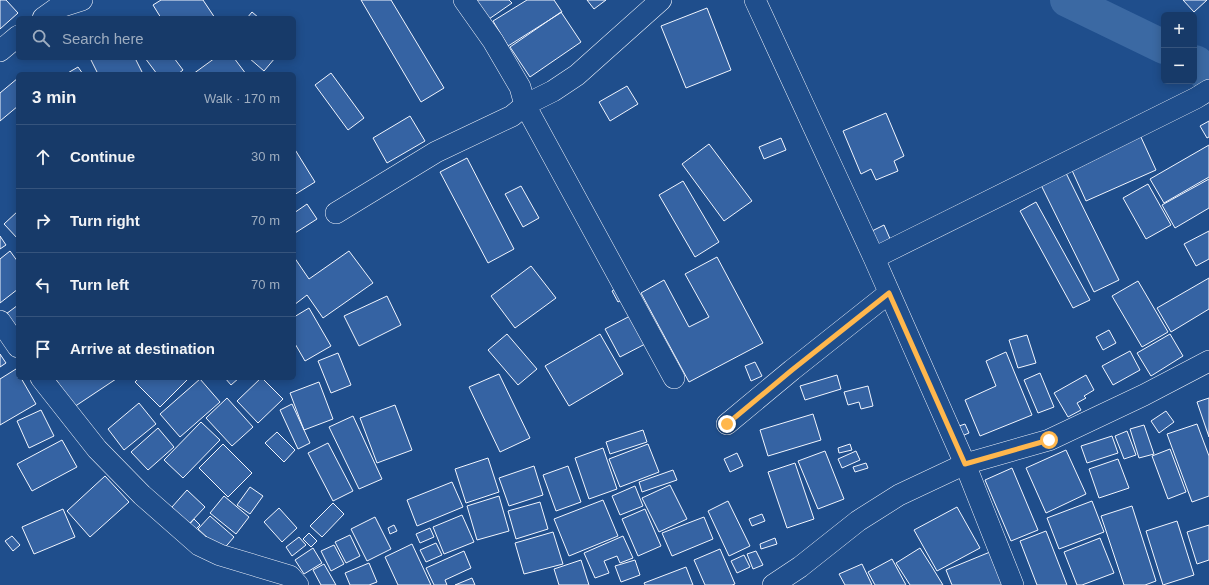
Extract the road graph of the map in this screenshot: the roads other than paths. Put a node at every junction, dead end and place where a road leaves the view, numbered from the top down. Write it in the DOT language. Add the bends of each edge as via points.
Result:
graph roads {
  1 [pos="82,0"];
  2 [pos="464,0"];
  3 [pos="661,0"];
  4 [pos="755,0"];
  5 [pos="46,16"];
  6 [pos="16,38"];
  7 [pos="0,51"];
  8 [pos="1203,94"];
  9 [pos="526,105"];
  10 [pos="336,213"];
  11 [pos="874,258"];
  12 [pos="889,293"];
  13 [pos="0,321"];
  14 [pos="16,344"];
  15 [pos="1209,361"];
  16 [pos="674,378"];
  17 [pos="43,380"];
  18 [pos="727,424"];
  19 [pos="965,464"];
  20 [pos="298,585"];
  21 [pos="773,585"];
  22 [pos="1013,585"];
  1 -- 5 [label="street" via="57,8"];
  2 -- 9 [label="street" via="497,48 520,87"];
  3 -- 9 [label="street" via="577,75 554,91"];
  4 -- 11 [label="street"];
  6 -- 7 [label="street"];
  8 -- 11 [label="street"];
  9 -- 10 [label="street" via="512,116 436,152"];
  9 -- 16 [label="street"];
  11 -- 12 [label="street"];
  12 -- 18 [label="street"];
  12 -- 19 [label="street"];
  13 -- 14 [label="street"];
  15 -- 19 [label="street" via="1049,440"];
  17 -- 20 [label="street" via="97,449 142,495 199,544 220,555 290,576"];
  19 -- 21 [label="street" via="899,496 858,521"];
  19 -- 22 [label="street"];
}
